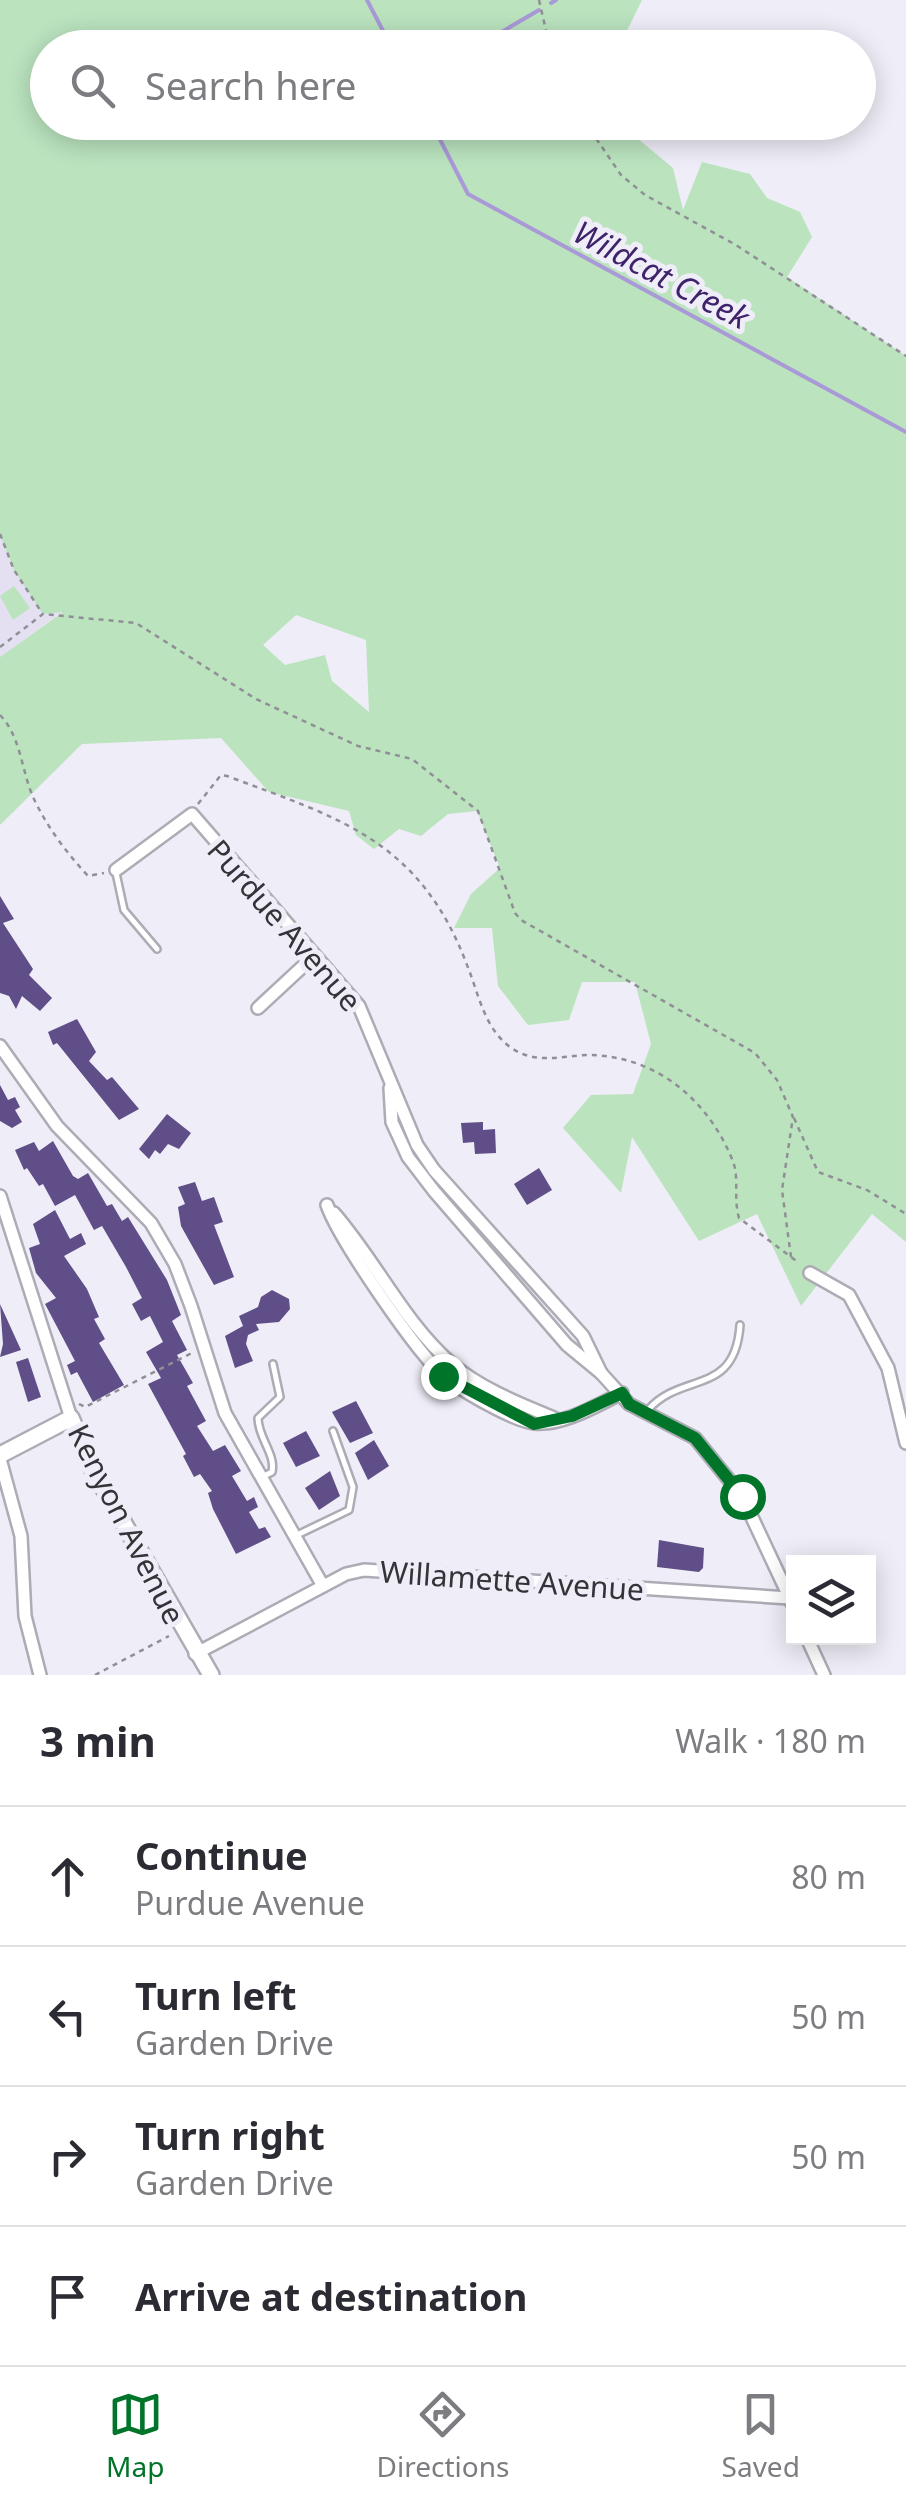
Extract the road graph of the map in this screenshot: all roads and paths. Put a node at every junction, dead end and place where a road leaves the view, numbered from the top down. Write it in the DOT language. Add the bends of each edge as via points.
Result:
graph roads {
  1 [pos="539,0"];
  2 [pos="546,30"];
  3 [pos="597,140"];
  4 [pos="906,356"];
  5 [pos="0,534"];
  6 [pos="43,614"];
  7 [pos="0,647"];
  8 [pos="0,715"];
  9 [pos="192,814"];
  10 [pos="116,870"];
  11 [pos="157,948"];
  12 [pos="314,956"];
  13 [pos="258,1008"];
  14 [pos="0,1046"];
  15 [pos="794,1117"];
  16 [pos="0,1196"];
  17 [pos="906,1214"];
  18 [pos="791,1257"];
  19 [pos="810,1273"];
  20 [pos="740,1325"];
  21 [pos="204,1347"];
  22 [pos="273,1364"];
  23 [pos="622,1393"];
  24 [pos="69,1413"];
  25 [pos="647,1413"];
  26 [pos="556,1420"];
  27 [pos="333,1431"];
  28 [pos="906,1444"];
  29 [pos="0,1457"];
  30 [pos="261,1478"];
  31 [pos="294,1536"];
  32 [pos="323,1586"];
  33 [pos="786,1591"];
  34 [pos="786,1602"];
  35 [pos="182,1629"];
  36 [pos="810,1645"];
  37 [pos="196,1654"];
  38 [pos="40,1675"];
  39 [pos="96,1675"];
  40 [pos="211,1675"];
  41 [pos="824,1675"];
  1 -- 2 [label="path"];
  3 -- 4 [label="path" via="645,195 736,245"];
  5 -- 6 [label="path"];
  6 -- 7 [label="path"];
  6 -- 15 [label="path" via="136,623 272,707 358,746 412,759 478,811 514,914 755,1052"];
  8 -- 10 [label="path" via="11,727 32,796 60,846 88,876"];
  9 -- 10 [label="street, Purdue Avenue"];
  9 -- 12 [label="street, Purdue Avenue"];
  9 -- 18 [label="path" via="227,776 317,807 376,838 432,901 468,966 481,1008 504,1040 529,1056 609,1057 659,1069 692,1099 732,1159 739,1218"];
  10 -- 11 [label="lane" via="124,910"];
  12 -- 13 [label="street"];
  12 -- 23 [label="street, Purdue Avenue" via="359,1006 388,1068 392,1122 408,1157 567,1346"];
  14 -- 21 [label="street" via="57,1126 151,1224 175,1264"];
  15 -- 17 [label="path" via="818,1172"];
  15 -- 18 [label="path" via="782,1190"];
  16 -- 24 [label="street, Kenyon Avenue"];
  18 -- 19 [label="path"];
  19 -- 28 [label="street" via="849,1294 888,1368"];
  20 -- 25 [label="lane" via="738,1350 727,1366"];
  21 -- 24 [label="path"];
  21 -- 30 [label="street" via="225,1413"];
  22 -- 30 [label="lane" via="280,1397 258,1418 258,1431 274,1467"];
  23 -- 25 [label="street, Purdue Avenue"];
  23 -- 26 [label="street"];
  24 -- 29 [label="street"];
  24 -- 35 [label="street, Kenyon Avenue" via="92,1468"];
  25 -- 33 [label="street, Purdue Avenue" via="695,1438 742,1496"];
  26 -- 26 [label="street" via="452,1364 328,1206 336,1230 443,1376 534,1424"];
  27 -- 31 [label="lane" via="352,1487 348,1510"];
  29 -- 38 [label="street" via="18,1520 25,1616"];
  30 -- 31 [label="street"];
  31 -- 32 [label="street"];
  32 -- 34 [label="street, Willamette Avenue" via="364,1570"];
  32 -- 37 [label="street, Willamette Avenue"];
  35 -- 37 [label="street, Kenyon Avenue"];
  35 -- 39 [label="path"];
  36 -- 41 [label="street"];
  37 -- 40 [label="street, Kenyon Avenue"];
}
